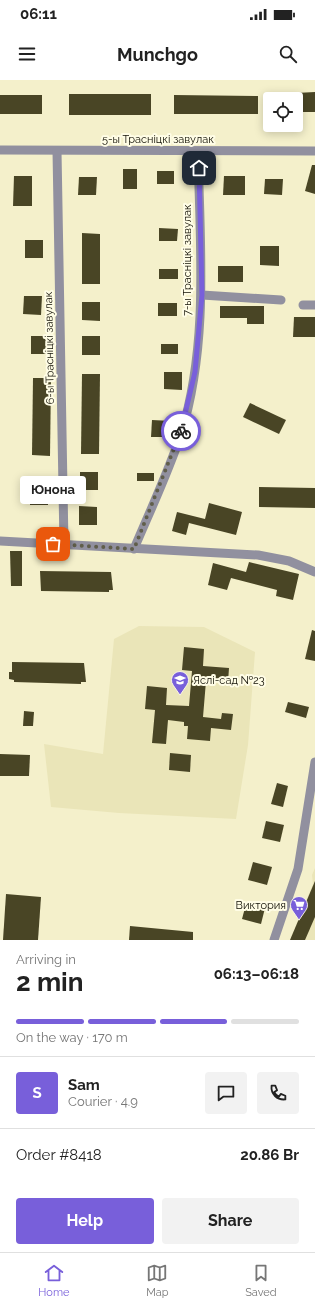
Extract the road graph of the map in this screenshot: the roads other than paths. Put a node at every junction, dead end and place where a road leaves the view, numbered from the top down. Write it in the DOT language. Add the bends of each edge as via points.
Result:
graph roads {
  1 [pos="0,150"];
  2 [pos="57,151"];
  3 [pos="315,151"];
  4 [pos="198,152"];
  5 [pos="202,295"];
  6 [pos="281,300"];
  7 [pos="304,305"];
  8 [pos="315,305"];
  9 [pos="0,541"];
  10 [pos="64,545"];
  11 [pos="134,549"];
  12 [pos="315,572"];
  13 [pos="315,762"];
  14 [pos="274,940"];
  1 -- 2 [label="street, 5-ы Трасніцкі завулак"];
  2 -- 4 [label="street, 5-ы Трасніцкі завулак"];
  2 -- 10 [label="street, 6-ы Трасніцкі завулак"];
  3 -- 4 [label="street, 5-ы Трасніцкі завулак"];
  4 -- 5 [label="street, 7-ы Трасніцкі завулак"];
  5 -- 6 [label="street"];
  5 -- 11 [label="street, 7-ы Трасніцкі завулак" via="195,372 181,434"];
  7 -- 8 [label="street"];
  9 -- 10 [label="street"];
  10 -- 11 [label="street"];
  11 -- 12 [label="street" via="258,555 289,561"];
  13 -- 14 [label="street" via="298,869"];
}
